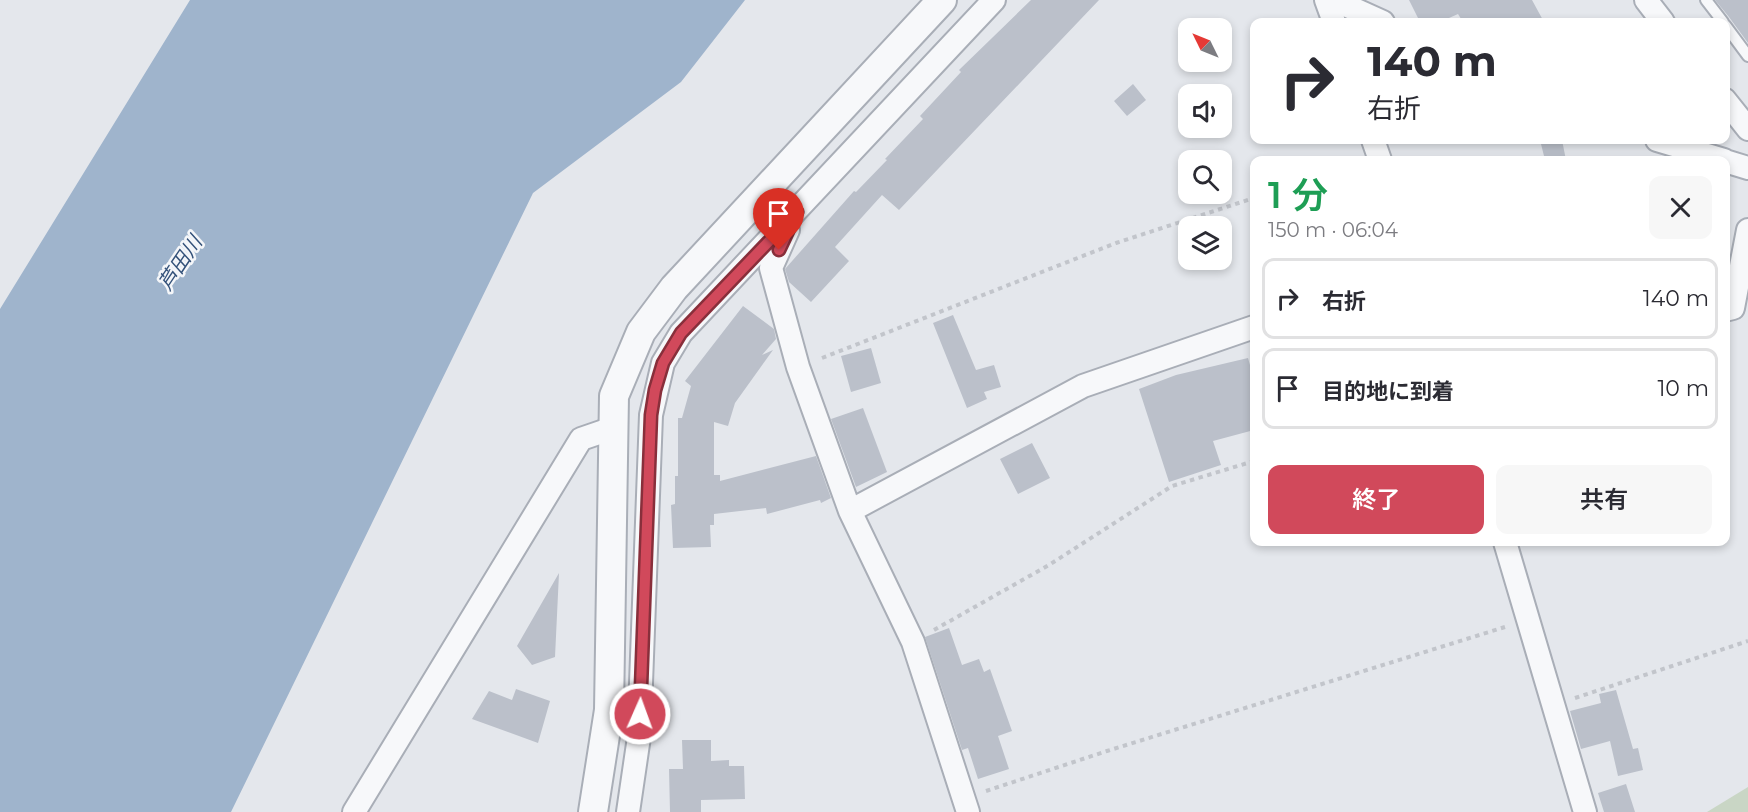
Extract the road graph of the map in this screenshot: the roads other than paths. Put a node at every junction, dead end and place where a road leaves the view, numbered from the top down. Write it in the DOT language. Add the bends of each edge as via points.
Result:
graph roads {
  1 [pos="942,0"];
  2 [pos="994,0"];
  3 [pos="1326,0"];
  4 [pos="1335,0"];
  5 [pos="1646,0"];
  6 [pos="1706,0"];
  7 [pos="1333,18"];
  8 [pos="1374,18"];
  9 [pos="1661,18"];
  10 [pos="1720,18"];
  11 [pos="1730,32"];
  12 [pos="1748,56"];
  13 [pos="1730,106"];
  14 [pos="1748,129"];
  15 [pos="1670,144"];
  16 [pos="1708,156"];
  17 [pos="1730,163"];
  18 [pos="1748,168"];
  19 [pos="797,212"];
  20 [pos="1748,230"];
  21 [pos="1730,309"];
  22 [pos="1250,328"];
  23 [pos="613,428"];
  24 [pos="850,511"];
  25 [pos="1506,546"];
  26 [pos="966,806"];
  27 [pos="354,812"];
  28 [pos="593,812"];
  29 [pos="628,812"];
  30 [pos="1585,812"];
  1 -- 23 [label="street" via="674,288 641,332 614,396"];
  2 -- 19 [label="street"];
  3 -- 7 [label="street"];
  4 -- 8 [label="street"];
  5 -- 9 [label="street"];
  6 -- 10 [label="lane"];
  11 -- 12 [label="lane"];
  13 -- 14 [label="street"];
  15 -- 16 [label="street"];
  17 -- 18 [label="street"];
  19 -- 24 [label="street" via="771,268 798,367"];
  19 -- 29 [label="street" via="681,333 663,363 655,390 639,737"];
  20 -- 21 [label="street"];
  22 -- 24 [label="street" via="1083,386"];
  23 -- 27 [label="street" via="581,439"];
  23 -- 28 [label="street" via="609,710"];
  24 -- 26 [label="street" via="913,642"];
  25 -- 30 [label="street"];
}
